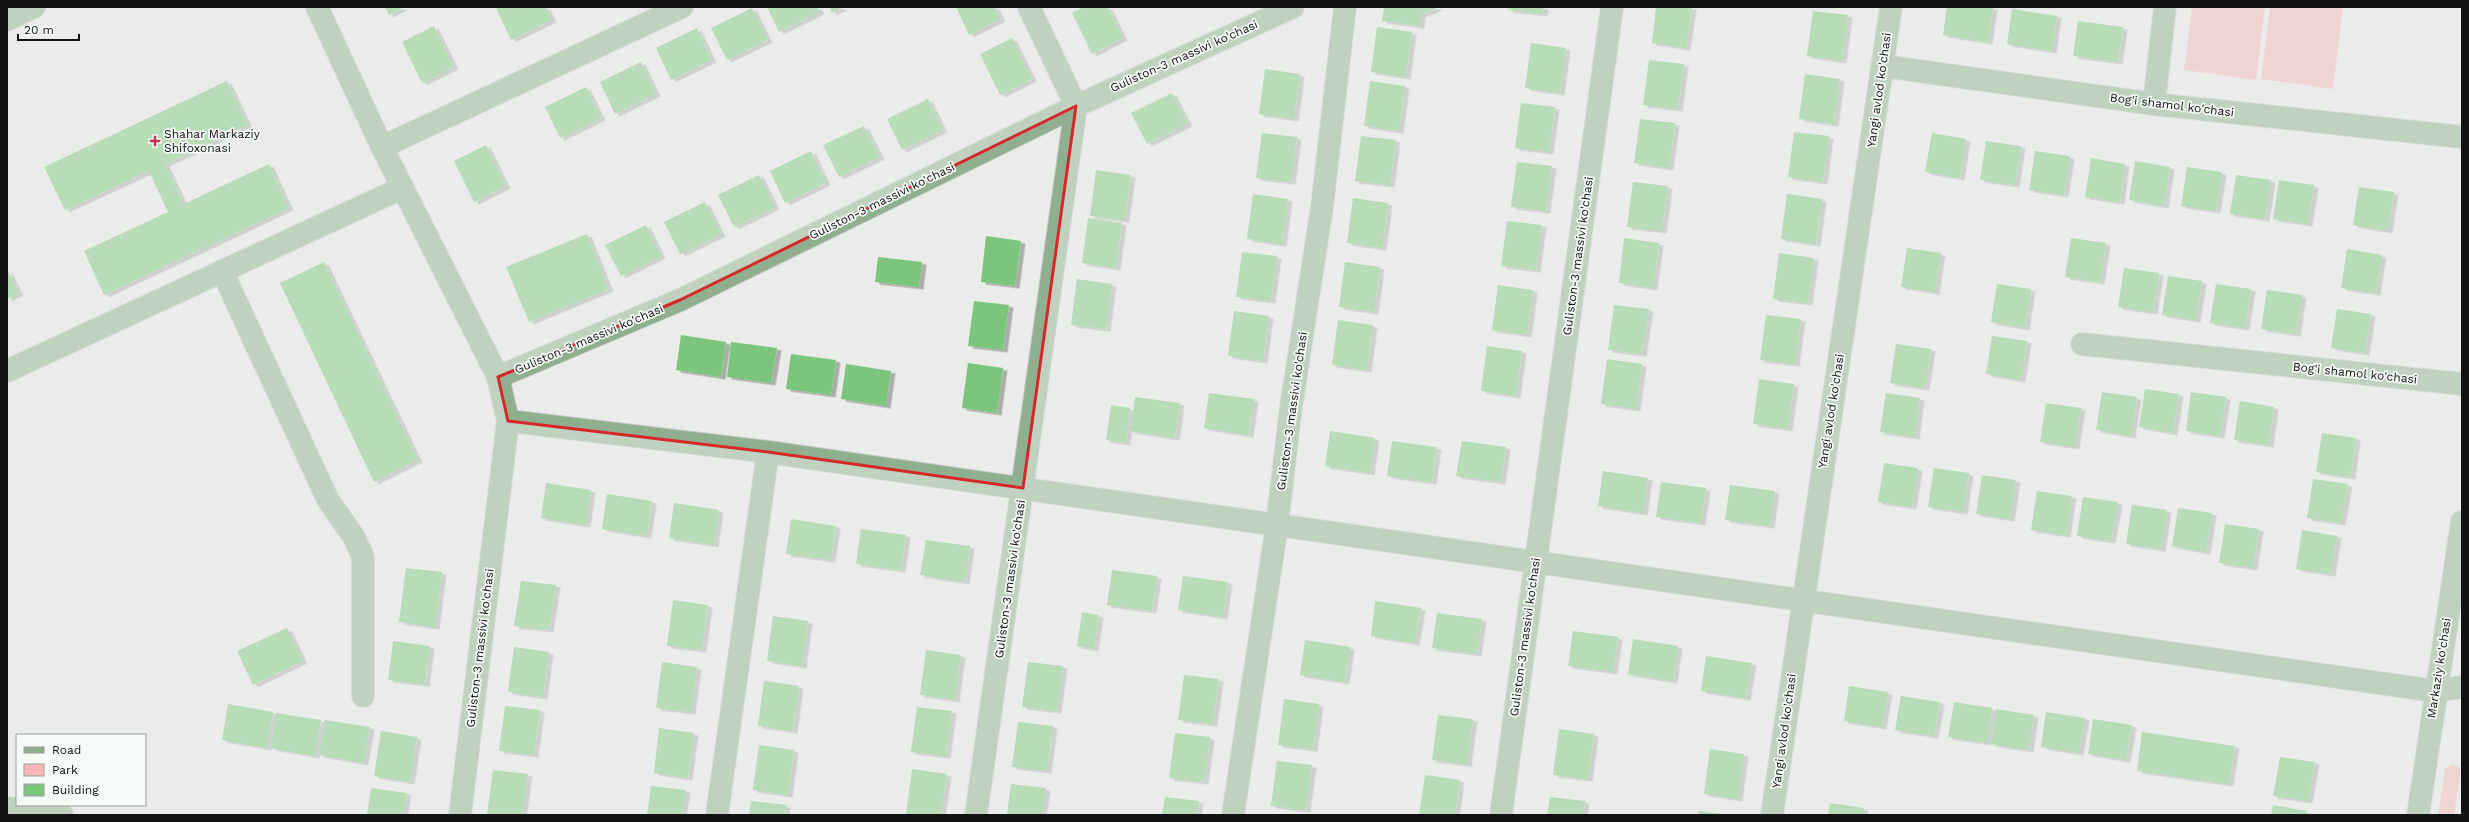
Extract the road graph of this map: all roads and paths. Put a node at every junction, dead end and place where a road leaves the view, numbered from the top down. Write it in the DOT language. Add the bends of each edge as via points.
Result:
graph roads {
  1 [pos="34,7"];
  2 [pos="317,7"];
  3 [pos="682,7"];
  4 [pos="1029,7"];
  5 [pos="1293,7"];
  6 [pos="1345,7"];
  7 [pos="1612,7"];
  8 [pos="1891,7"];
  9 [pos="2166,7"];
  10 [pos="7,20"];
  11 [pos="1883,66"];
  12 [pos="2154,104"];
  13 [pos="1076,106"];
  14 [pos="2462,137"];
  15 [pos="382,147"];
  16 [pos="402,188"];
  17 [pos="222,271"];
  18 [pos="2082,344"];
  19 [pos="7,371"];
  20 [pos="498,377"];
  21 [pos="2462,384"];
  22 [pos="508,421"];
  23 [pos="768,452"];
  24 [pos="1023,488"];
  25 [pos="2462,522"];
  26 [pos="1277,525"];
  27 [pos="1536,563"];
  28 [pos="1802,602"];
  29 [pos="2462,687"];
  30 [pos="2435,692"];
  31 [pos="363,696"];
  32 [pos="7,808"];
  33 [pos="62,815"];
  34 [pos="460,815"];
  35 [pos="717,815"];
  36 [pos="976,815"];
  37 [pos="1233,815"];
  38 [pos="1501,815"];
  39 [pos="1772,815"];
  40 [pos="2418,815"];
  1 -- 10 [label="street"];
  2 -- 15 [label="street"];
  3 -- 15 [label="street"];
  4 -- 13 [label="street"];
  5 -- 13 [label="street, Guliston-3 massivi ko'chasi"];
  6 -- 26 [label="street, Guliston-3 massivi ko'chasi" via="1322,207 1291,407"];
  7 -- 27 [label="street, Guliston-3 massivi ko'chasi"];
  8 -- 11 [label="street, Yangi avlod ko'chasi"];
  9 -- 12 [label="street"];
  11 -- 12 [label="street, Bog'i shamol ko'chasi"];
  11 -- 28 [label="street, Yangi avlod ko'chasi"];
  12 -- 14 [label="street, Bog'i shamol ko'chasi"];
  13 -- 20 [label="street, Guliston-3 massivi ko'chasi" via="680,300"];
  13 -- 24 [label="street, Guliston-3 massivi ko'chasi"];
  15 -- 16 [label="street"];
  16 -- 17 [label="street"];
  16 -- 20 [label="street"];
  17 -- 19 [label="street"];
  17 -- 31 [label="street" via="328,500 354,537 363,558"];
  18 -- 21 [label="street, Bog'i shamol ko'chasi"];
  20 -- 22 [label="street, Guliston-3 massivi ko'chasi"];
  22 -- 23 [label="street"];
  22 -- 34 [label="street, Guliston-3 massivi ko'chasi"];
  23 -- 24 [label="street"];
  23 -- 35 [label="street"];
  24 -- 26 [label="street"];
  24 -- 36 [label="street, Guliston-3 massivi ko'chasi"];
  25 -- 30 [label="street, Markaziy ko'chasi"];
  26 -- 27 [label="street"];
  26 -- 37 [label="street, Guliston-3 massivi ko'chasi"];
  27 -- 28 [label="street"];
  27 -- 38 [label="street, Guliston-3 massivi ko'chasi"];
  28 -- 30 [label="street"];
  28 -- 39 [label="street, Yangi avlod ko'chasi"];
  29 -- 30 [label="street"];
  30 -- 40 [label="street, Markaziy ko'chasi"];
  32 -- 33 [label="street"];
}
